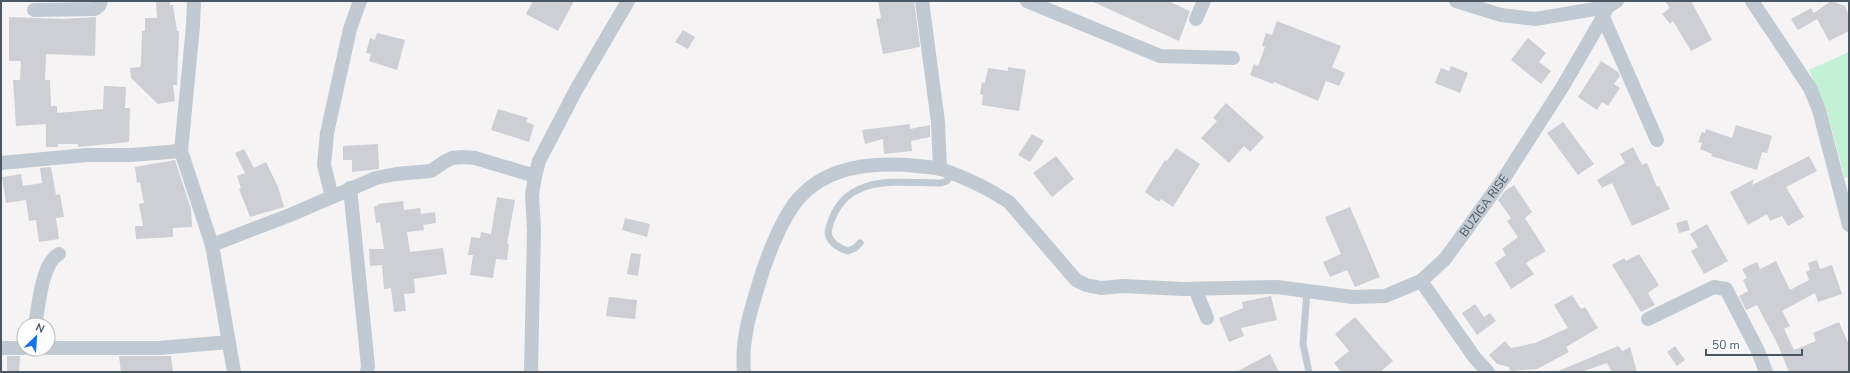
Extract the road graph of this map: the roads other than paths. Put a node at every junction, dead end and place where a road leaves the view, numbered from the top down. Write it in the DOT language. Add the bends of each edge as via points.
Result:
graph roads {
  1 [pos="101,1"];
  2 [pos="194,1"];
  3 [pos="360,1"];
  4 [pos="628,1"];
  5 [pos="922,1"];
  6 [pos="1027,1"];
  7 [pos="1203,1"];
  8 [pos="1456,1"];
  9 [pos="1752,1"];
  10 [pos="1609,8"];
  11 [pos="34,10"];
  12 [pos="1196,19"];
  13 [pos="1233,58"];
  14 [pos="1657,140"];
  15 [pos="181,151"];
  16 [pos="1,163"];
  17 [pos="945,171"];
  18 [pos="535,176"];
  19 [pos="350,188"];
  20 [pos="332,197"];
  21 [pos="1849,225"];
  22 [pos="860,242"];
  23 [pos="212,245"];
  24 [pos="59,254"];
  25 [pos="1421,281"];
  26 [pos="1195,289"];
  27 [pos="1307,291"];
  28 [pos="37,317"];
  29 [pos="1207,318"];
  30 [pos="1648,319"];
  31 [pos="229,342"];
  32 [pos="1,348"];
  33 [pos="16,348"];
  34 [pos="56,348"];
  35 [pos="234,372"];
  36 [pos="367,372"];
  37 [pos="530,372"];
  38 [pos="744,372"];
  39 [pos="1309,372"];
  40 [pos="1488,372"];
  41 [pos="1766,372"];
  1 -- 11 [label="street" via="95,9"];
  2 -- 15 [label="street"];
  3 -- 20 [label="street" via="350,29 326,133 324,165"];
  4 -- 18 [label="street" via="576,90 539,161"];
  5 -- 17 [label="street"];
  6 -- 13 [label="street" via="1160,56"];
  7 -- 12 [label="street"];
  8 -- 10 [label="street" via="1502,15 1535,19"];
  9 -- 21 [label="street" via="1810,88 1819,110"];
  10 -- 14 [label="street"];
  10 -- 25 [label="street, BUZIGA RISE" via="1506,175 1445,259"];
  15 -- 16 [label="street" via="87,155"];
  15 -- 23 [label="street"];
  17 -- 22 [label="lane" via="947,181 941,183 875,183 860,188 838,207 830,221 828,232 830,241 840,249 848,251"];
  17 -- 26 [label="street, BUZIGA RISE" via="1009,202 1076,280 1086,285 1101,288 1123,286"];
  17 -- 38 [label="street" via="879,165 849,168 823,178 800,196 787,216 765,262 747,321"];
  18 -- 19 [label="street" via="475,158 462,157 444,162 431,171 376,178"];
  18 -- 37 [label="street" via="532,195 534,230"];
  19 -- 20 [label="street"];
  19 -- 36 [label="street"];
  20 -- 23 [label="street"];
  23 -- 31 [label="street"];
  24 -- 28 [label="street" via="49,264"];
  25 -- 27 [label="street, BUZIGA RISE" via="1385,296 1353,297"];
  25 -- 40 [label="street" via="1475,358"];
  26 -- 27 [label="street, BUZIGA RISE" via="1277,286"];
  26 -- 29 [label="street"];
  27 -- 39 [label="lane" via="1303,344"];
  30 -- 41 [label="street" via="1714,287 1726,289"];
  31 -- 34 [label="street" via="159,348"];
  31 -- 35 [label="street"];
  32 -- 33 [label="street"];
}
